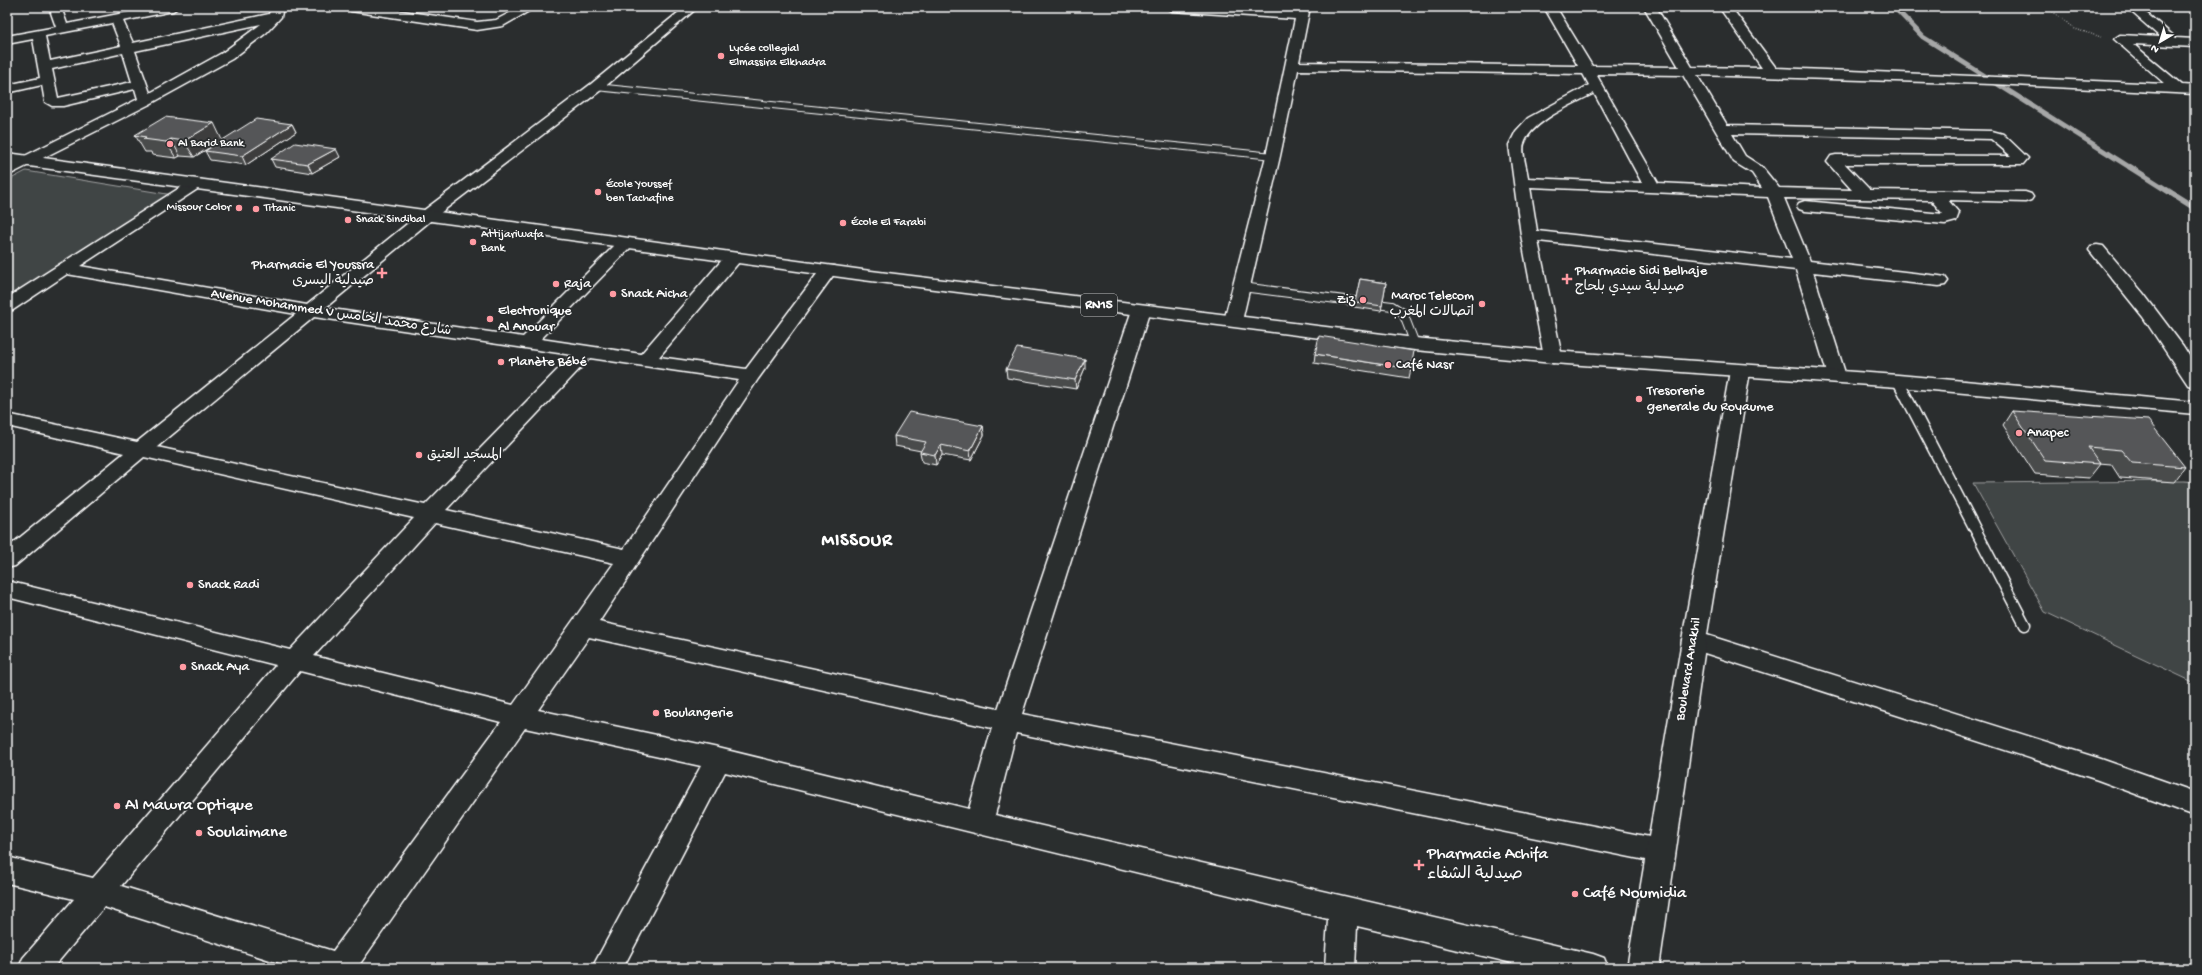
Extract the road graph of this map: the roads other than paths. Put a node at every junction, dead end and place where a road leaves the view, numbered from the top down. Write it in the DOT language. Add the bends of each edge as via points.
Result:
graph roads {
  1 [pos="55,7"];
  2 [pos="173,7"];
  3 [pos="351,7"];
  4 [pos="530,7"];
  5 [pos="692,7"];
  6 [pos="1172,7"];
  7 [pos="1550,7"];
  8 [pos="1650,7"];
  9 [pos="1725,7"];
  10 [pos="2132,7"];
  11 [pos="148,9"];
  12 [pos="276,12"];
  13 [pos="1303,12"];
  14 [pos="116,18"];
  15 [pos="63,29"];
  16 [pos="38,34"];
  17 [pos="7,40"];
  18 [pos="2172,42"];
  19 [pos="2195,43"];
  20 [pos="128,48"];
  21 [pos="45,66"];
  22 [pos="1293,66"];
  23 [pos="1588,69"];
  24 [pos="1688,71"];
  25 [pos="1772,72"];
  26 [pos="48,80"];
  27 [pos="140,84"];
  28 [pos="1597,86"];
  29 [pos="596,87"];
  30 [pos="7,89"];
  31 [pos="2178,89"];
  32 [pos="2195,90"];
  33 [pos="146,101"];
  34 [pos="1722,129"];
  35 [pos="1273,156"];
  36 [pos="7,158"];
  37 [pos="30,161"];
  38 [pos="7,171"];
  39 [pos="1522,182"];
  40 [pos="196,183"];
  41 [pos="1653,188"];
  42 [pos="1865,194"];
  43 [pos="1935,195"];
  44 [pos="2025,196"];
  45 [pos="1776,198"];
  46 [pos="429,214"];
  47 [pos="1529,235"];
  48 [pos="627,242"];
  49 [pos="2097,250"];
  50 [pos="734,257"];
  51 [pos="1803,266"];
  52 [pos="66,269"];
  53 [pos="829,270"];
  54 [pos="1939,281"];
  55 [pos="1242,287"];
  56 [pos="7,306"];
  57 [pos="1141,310"];
  58 [pos="311,311"];
  59 [pos="1233,321"];
  60 [pos="528,342"];
  61 [pos="1415,344"];
  62 [pos="586,351"];
  63 [pos="1553,357"];
  64 [pos="645,361"];
  65 [pos="1740,371"];
  66 [pos="751,376"];
  67 [pos="1836,376"];
  68 [pos="1898,381"];
  69 [pos="2195,381"];
  70 [pos="2195,408"];
  71 [pos="7,420"];
  72 [pos="141,448"];
  73 [pos="429,514"];
  74 [pos="628,558"];
  75 [pos="7,560"];
  76 [pos="7,589"];
  77 [pos="2025,625"];
  78 [pos="583,627"];
  79 [pos="1694,640"];
  80 [pos="295,660"];
  81 [pos="517,716"];
  82 [pos="1008,721"];
  83 [pos="718,759"];
  84 [pos="2195,804"];
  85 [pos="978,823"];
  86 [pos="1660,851"];
  87 [pos="7,870"];
  88 [pos="97,892"];
  89 [pos="1343,909"];
  90 [pos="34,968"];
  91 [pos="339,968"];
  92 [pos="607,968"];
  93 [pos="1340,968"];
  94 [pos="1593,968"];
  95 [pos="1642,968"];
  1 -- 15 [label="street"];
  2 -- 11 [label="street"];
  3 -- 4 [label="street" via="477,26 499,23"];
  5 -- 29 [label="street"];
  6 -- 13 [label="street"];
  7 -- 23 [label="street"];
  8 -- 24 [label="street"];
  9 -- 25 [label="street"];
  10 -- 18 [label="street"];
  11 -- 14 [label="street"];
  12 -- 20 [label="street"];
  12 -- 33 [label="street" via="257,34 227,56"];
  13 -- 22 [label="street"];
  14 -- 15 [label="street"];
  14 -- 20 [label="street"];
  15 -- 16 [label="street"];
  16 -- 17 [label="street"];
  16 -- 21 [label="street"];
  18 -- 19 [label="street"];
  18 -- 31 [label="street" via="2120,39"];
  20 -- 21 [label="street"];
  20 -- 27 [label="street"];
  21 -- 26 [label="street"];
  22 -- 23 [label="street"];
  22 -- 35 [label="street"];
  23 -- 24 [label="street"];
  23 -- 28 [label="street"];
  24 -- 25 [label="street"];
  24 -- 34 [label="street"];
  25 -- 31 [label="street"];
  26 -- 27 [label="street" via="51,100 55,102"];
  26 -- 30 [label="street"];
  27 -- 33 [label="street"];
  28 -- 39 [label="street" via="1533,121 1520,134 1516,145"];
  28 -- 41 [label="street"];
  29 -- 35 [label="lane"];
  29 -- 46 [label="street"];
  31 -- 32 [label="street"];
  33 -- 37 [label="street"];
  34 -- 42 [label="street" via="1992,135 1998,137 2021,158 2018,161 1836,159 1835,162"];
  34 -- 45 [label="street" via="1739,159 1757,170"];
  35 -- 55 [label="street"];
  36 -- 37 [label="main road, RN15"];
  37 -- 38 [label="street"];
  37 -- 40 [label="main road, RN15"];
  39 -- 41 [label="street"];
  39 -- 47 [label="street"];
  40 -- 46 [label="main road, RN15"];
  40 -- 52 [label="street"];
  41 -- 45 [label="street"];
  42 -- 43 [label="street"];
  42 -- 45 [label="street"];
  43 -- 44 [label="street"];
  43 -- 45 [label="street" via="1951,213 1950,218 1945,220"];
  45 -- 51 [label="street"];
  46 -- 48 [label="main road, RN15"];
  46 -- 58 [label="street"];
  47 -- 51 [label="street"];
  47 -- 63 [label="street"];
  48 -- 50 [label="main road, RN15"];
  48 -- 60 [label="street"];
  49 -- 69 [label="street" via="2135,291 2168,336"];
  50 -- 53 [label="main road, RN15"];
  50 -- 64 [label="street"];
  51 -- 54 [label="street"];
  51 -- 67 [label="street"];
  52 -- 56 [label="street"];
  52 -- 58 [label="street, Avenue Mohammed V شارع محمد الخامس"];
  53 -- 57 [label="main road, RN15"];
  53 -- 66 [label="street"];
  55 -- 59 [label="street"];
  55 -- 61 [label="lane" via="1392,306 1403,313"];
  57 -- 59 [label="main road, RN15"];
  57 -- 82 [label="street"];
  58 -- 60 [label="street, Avenue Mohammed V شارع محمد الخامس"];
  58 -- 72 [label="street"];
  59 -- 61 [label="main road, RN15"];
  60 -- 62 [label="street, Avenue Mohammed V شارع محمد الخامس"];
  61 -- 63 [label="main road, RN15"];
  62 -- 64 [label="street, Avenue Mohammed V شارع محمد الخامس"];
  62 -- 73 [label="street"];
  63 -- 65 [label="main road, RN15"];
  64 -- 66 [label="street, Avenue Mohammed V شارع محمد الخامس"];
  65 -- 67 [label="main road, RN15"];
  65 -- 79 [label="main road, Boulevard Anakhil"];
  66 -- 74 [label="street"];
  67 -- 68 [label="main road, RN15"];
  68 -- 70 [label="main road, RN15"];
  68 -- 77 [label="lane"];
  71 -- 72 [label="street"];
  72 -- 73 [label="street"];
  72 -- 75 [label="street"];
  73 -- 74 [label="street"];
  73 -- 80 [label="street"];
  74 -- 78 [label="street"];
  76 -- 80 [label="street"];
  78 -- 81 [label="street"];
  78 -- 82 [label="street"];
  79 -- 84 [label="street" via="2101,770"];
  79 -- 86 [label="main road, Boulevard Anakhil"];
  80 -- 81 [label="street"];
  80 -- 88 [label="street"];
  81 -- 83 [label="street"];
  81 -- 91 [label="street"];
  82 -- 85 [label="street"];
  82 -- 86 [label="street"];
  83 -- 85 [label="street"];
  83 -- 92 [label="street"];
  85 -- 89 [label="street"];
  86 -- 95 [label="main road, Boulevard Anakhil"];
  87 -- 88 [label="street"];
  88 -- 90 [label="street"];
  88 -- 91 [label="street"];
  89 -- 93 [label="street"];
  89 -- 94 [label="street"];
}
